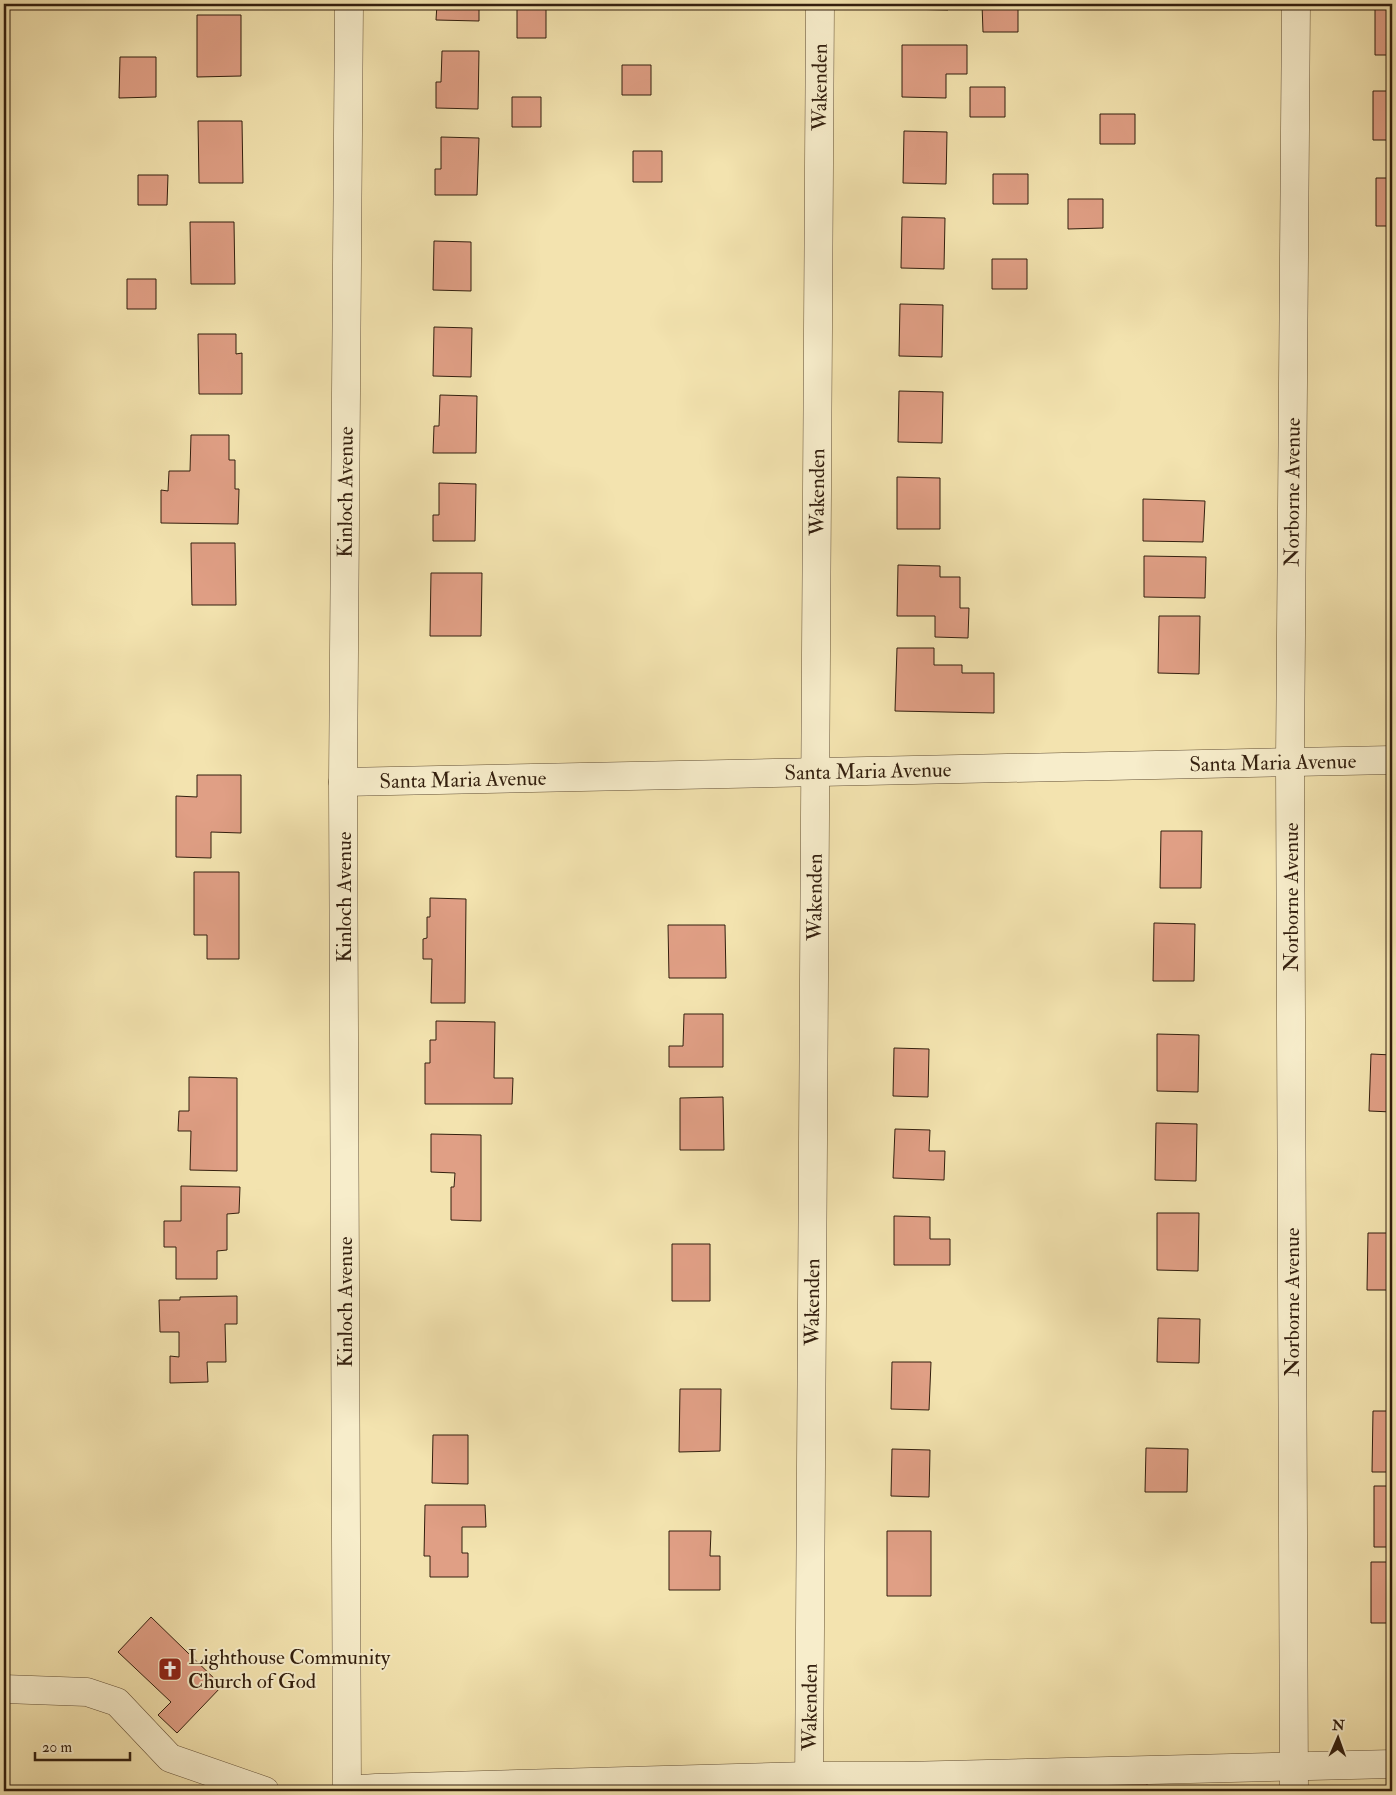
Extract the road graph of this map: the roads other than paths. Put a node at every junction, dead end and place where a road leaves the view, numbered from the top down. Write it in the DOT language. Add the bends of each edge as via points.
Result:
graph roads {
  1 [pos="350,4"];
  2 [pos="820,4"];
  3 [pos="1296,4"];
  4 [pos="1392,760"];
  5 [pos="1290,762"];
  6 [pos="814,773"];
  7 [pos="343,782"];
  8 [pos="4,1689"];
  9 [pos="1392,1764"];
  10 [pos="1294,1779"];
  11 [pos="809,1784"];
  12 [pos="904,1784"];
  13 [pos="265,1791"];
  14 [pos="347,1791"];
  1 -- 7 [label="street, Kinloch Avenue"];
  2 -- 6 [label="street, Wakenden"];
  3 -- 5 [label="street, Norborne Avenue"];
  4 -- 5 [label="street, Santa Maria Avenue"];
  5 -- 6 [label="street, Santa Maria Avenue"];
  5 -- 10 [label="street, Norborne Avenue"];
  6 -- 7 [label="street, Santa Maria Avenue"];
  6 -- 11 [label="street, Wakenden"];
  7 -- 14 [label="street, Kinloch Avenue"];
  8 -- 13 [label="street" via="87,1692 117,1702 170,1758"];
  9 -- 10 [label="street"];
  10 -- 12 [label="street"];
  11 -- 12 [label="street"];
  11 -- 14 [label="street"];
}
